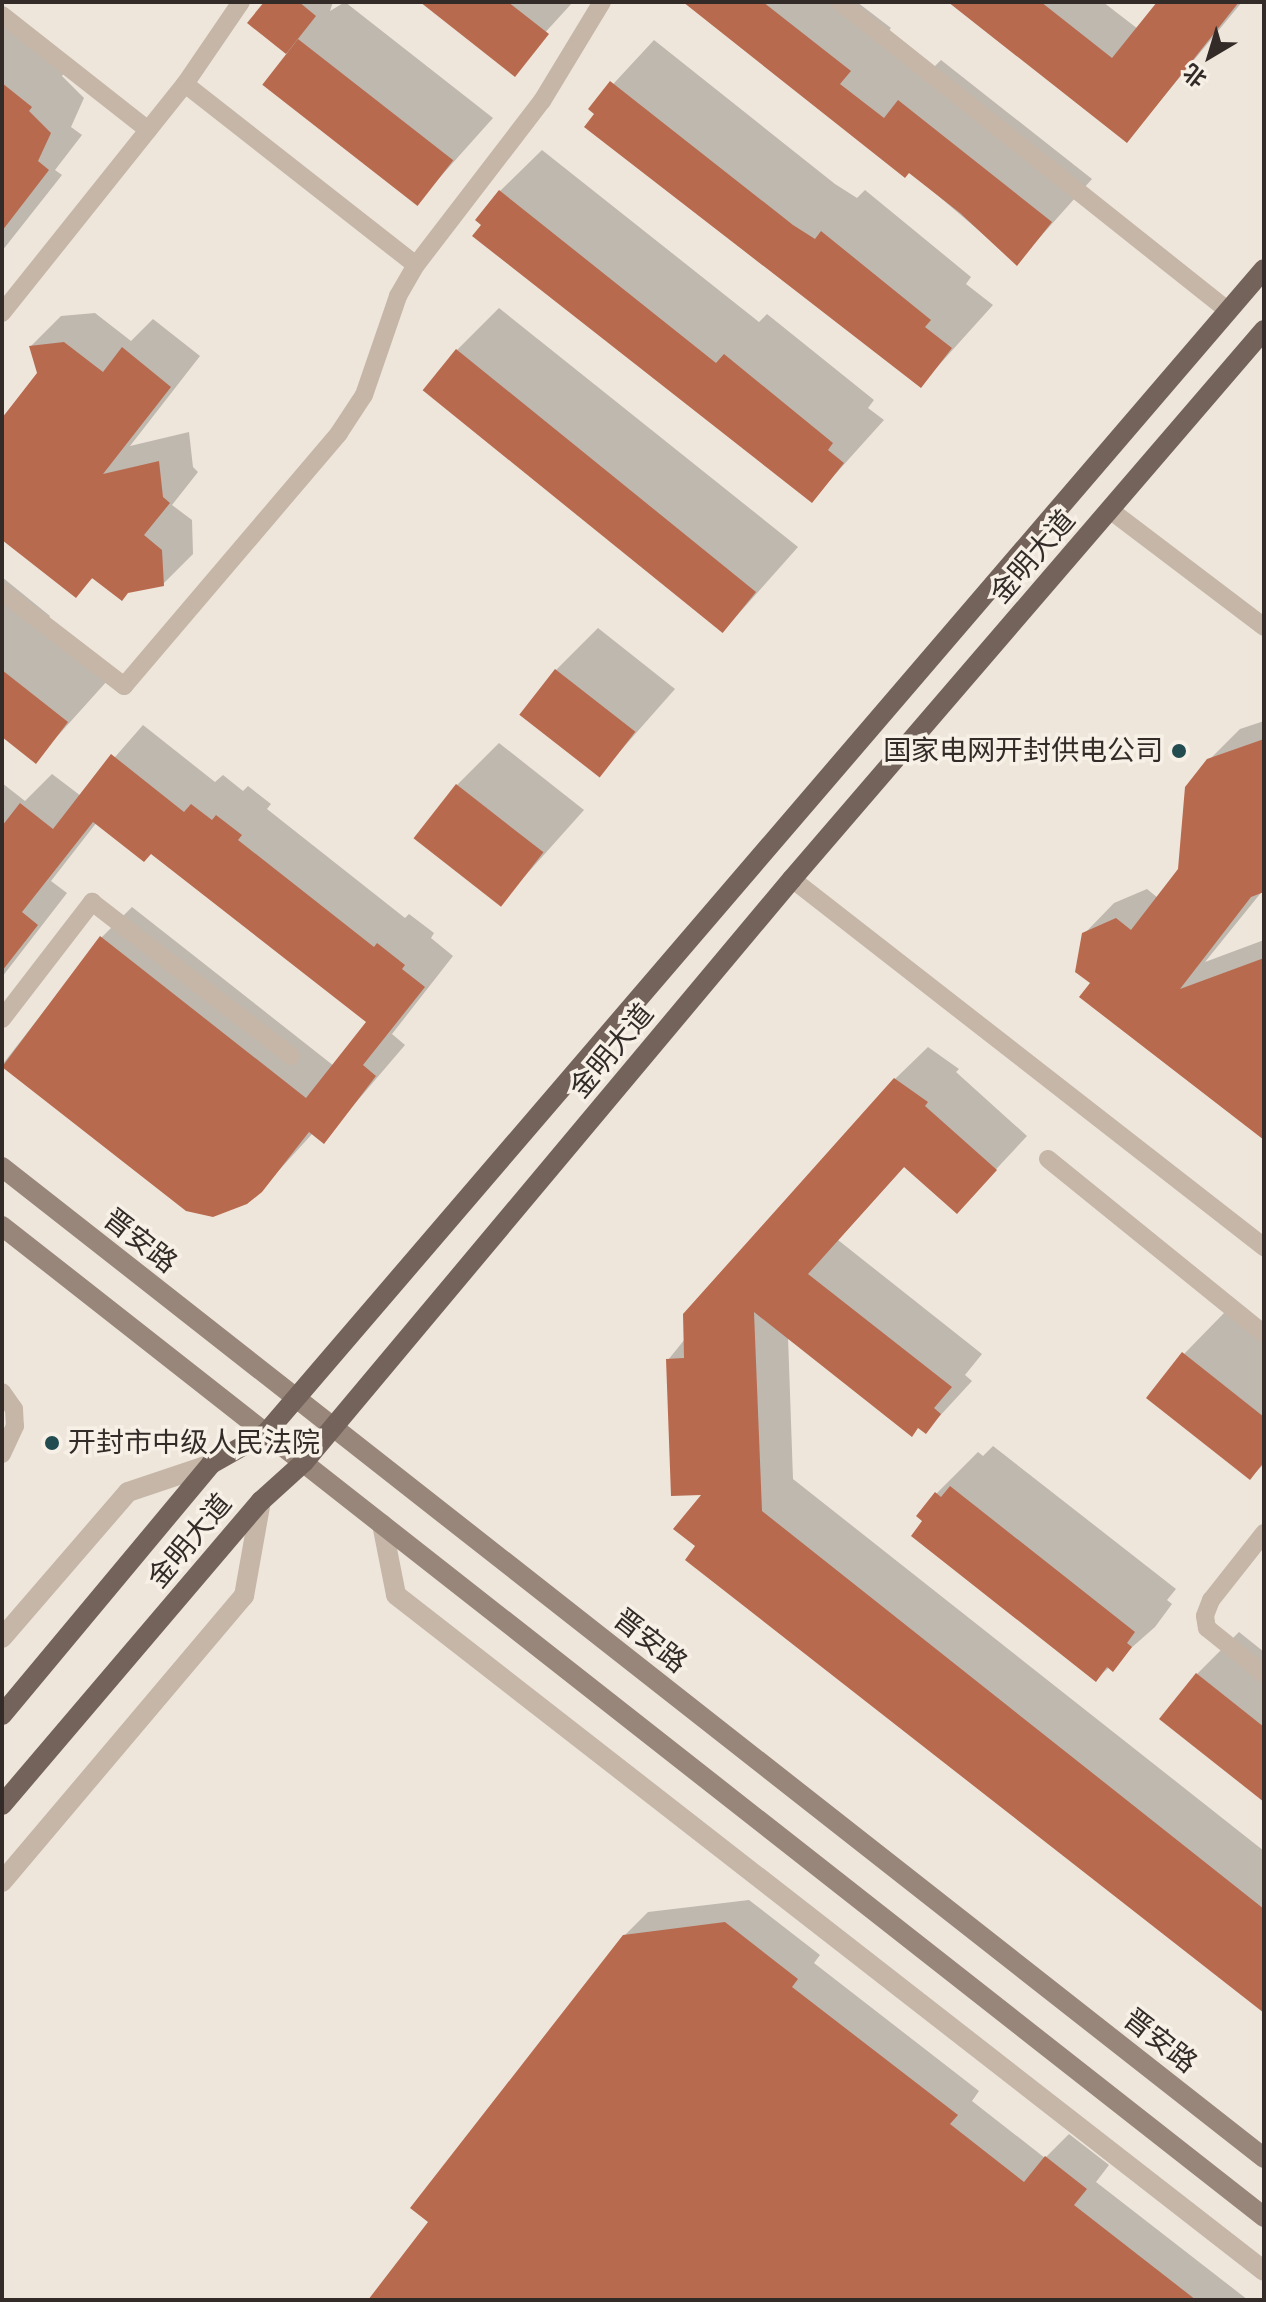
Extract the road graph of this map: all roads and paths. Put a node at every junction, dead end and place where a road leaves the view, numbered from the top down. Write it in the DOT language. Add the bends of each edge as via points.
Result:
graph roads {
  1 [pos="241,2"];
  2 [pos="602,2"];
  3 [pos="840,2"];
  4 [pos="2,15"];
  5 [pos="185,84"];
  6 [pos="148,130"];
  7 [pos="416,265"];
  8 [pos="1264,269"];
  9 [pos="1228,311"];
  10 [pos="2,313"];
  11 [pos="1264,330"];
  12 [pos="1110,510"];
  13 [pos="2,592"];
  14 [pos="1264,627"];
  15 [pos="792,879"];
  16 [pos="2,1019"];
  17 [pos="291,1056"];
  18 [pos="1048,1159"];
  19 [pos="2,1167"];
  20 [pos="2,1226"];
  21 [pos="1264,1247"];
  22 [pos="1264,1334"];
  23 [pos="2,1392"];
  24 [pos="294,1397"];
  25 [pos="333,1427"];
  26 [pos="266,1433"];
  27 [pos="2,1454"];
  28 [pos="304,1462"];
  29 [pos="211,1464"];
  30 [pos="261,1501"];
  31 [pos="382,1524"];
  32 [pos="1264,1533"];
  33 [pos="2,1638"];
  34 [pos="1264,1674"];
  35 [pos="2,1715"];
  36 [pos="2,1805"];
  37 [pos="2,1882"];
  38 [pos="1264,2158"];
  39 [pos="1264,2217"];
  40 [pos="1264,2271"];
  1 -- 5 [label="lane"];
  2 -- 7 [label="lane" via="542,101"];
  3 -- 9 [label="lane"];
  4 -- 6 [label="lane"];
  5 -- 6 [label="lane"];
  5 -- 7 [label="lane"];
  6 -- 10 [label="lane"];
  7 -- 13 [label="lane" via="398,296 364,395 339,433 124,686"];
  8 -- 9 [label="main road, 金明大道"];
  9 -- 24 [label="main road, 金明大道"];
  11 -- 12 [label="main road, 金明大道"];
  12 -- 14 [label="lane"];
  12 -- 15 [label="main road, 金明大道"];
  15 -- 21 [label="lane"];
  15 -- 25 [label="main road, 金明大道"];
  16 -- 17 [label="lane" via="92,902"];
  18 -- 22 [label="lane"];
  19 -- 24 [label="main road, 晋安路"];
  20 -- 26 [label="main road"];
  23 -- 27 [label="lane" via="14,1409 15,1426"];
  24 -- 25 [label="main road, 晋安路"];
  24 -- 26 [label="main road, 金明大道"];
  25 -- 28 [label="main road, 金明大道"];
  25 -- 38 [label="main road, 晋安路"];
  26 -- 28 [label="main road"];
  26 -- 29 [label="main road, 金明大道"];
  28 -- 30 [label="main road, 金明大道"];
  28 -- 31 [label="main road"];
  29 -- 33 [label="street" via="128,1492"];
  29 -- 35 [label="main road, 金明大道"];
  30 -- 36 [label="main road, 金明大道"];
  30 -- 37 [label="street" via="244,1596"];
  31 -- 39 [label="main road"];
  31 -- 40 [label="street" via="396,1595"];
  32 -- 34 [label="lane" via="1211,1600 1205,1616 1207,1628"];
}
